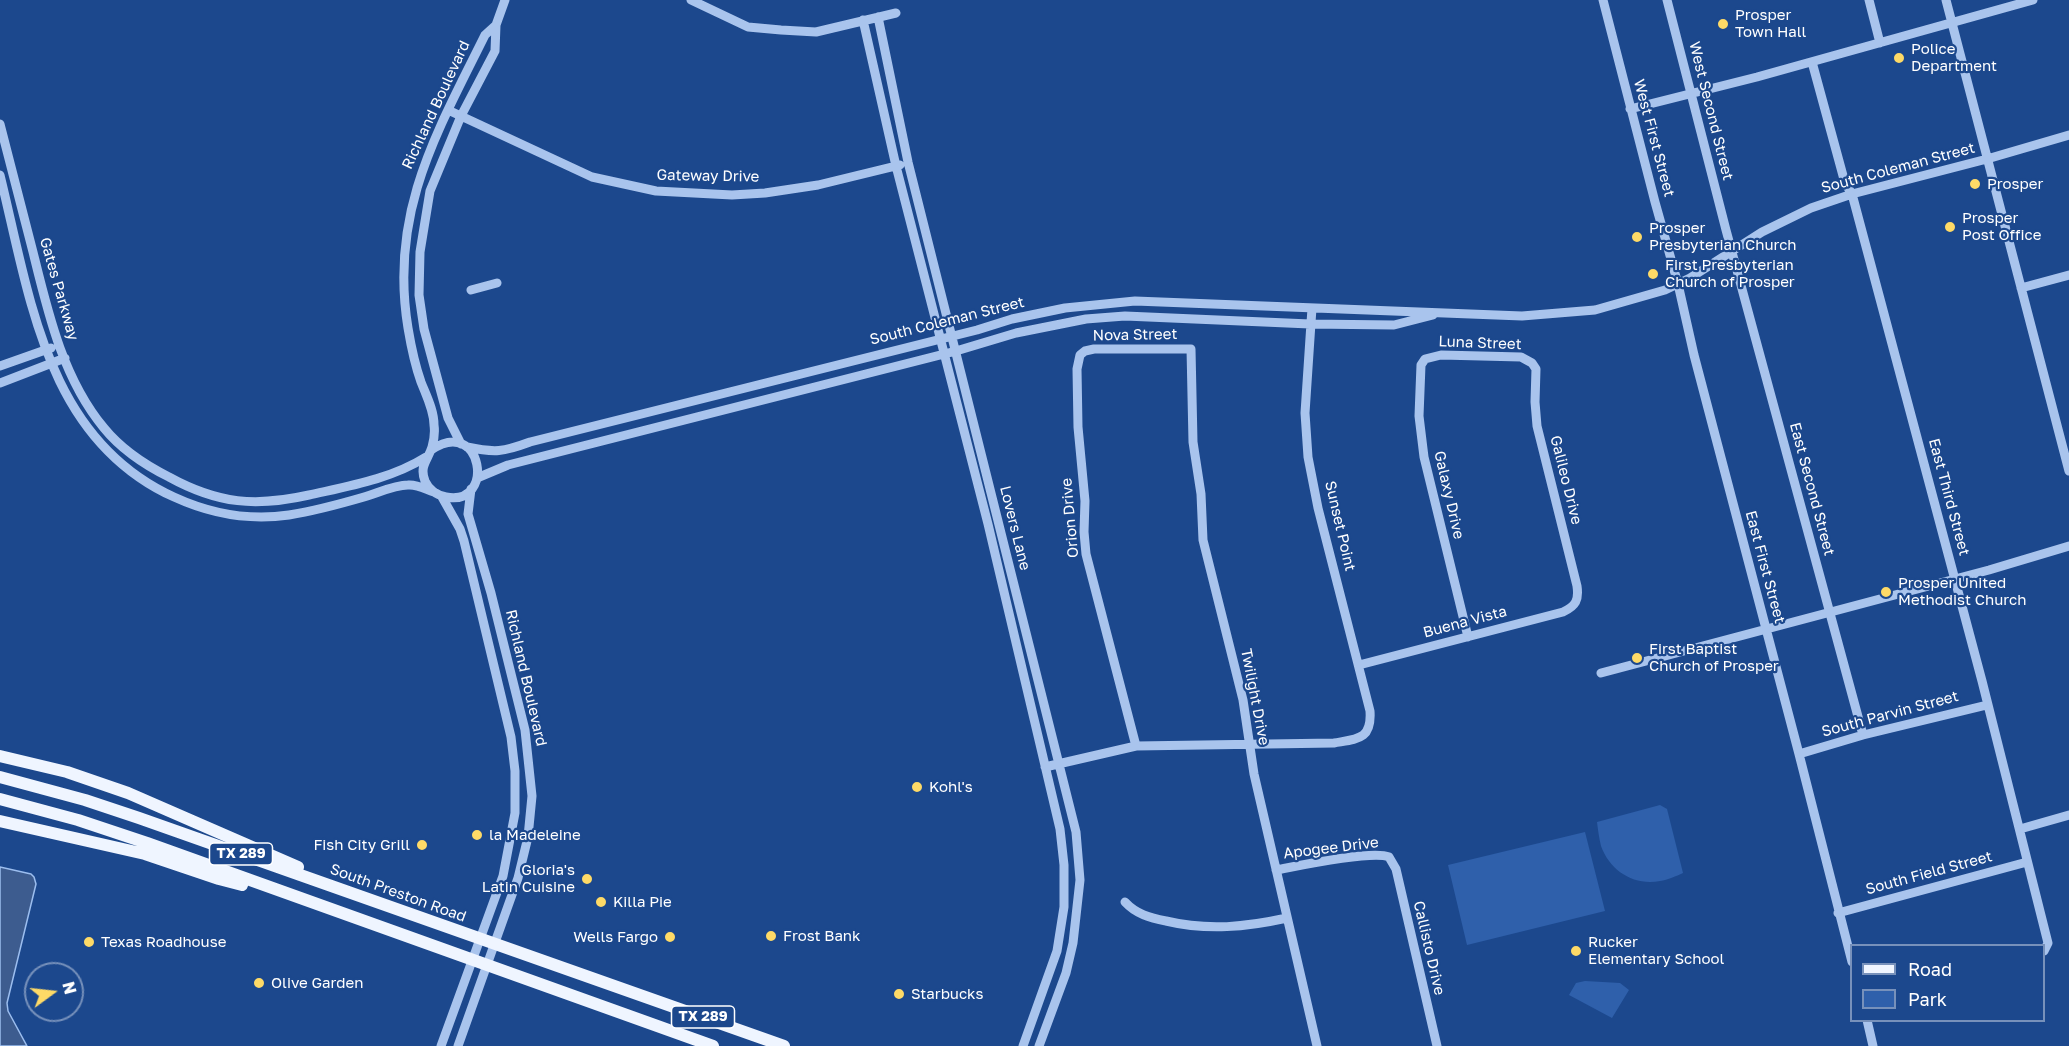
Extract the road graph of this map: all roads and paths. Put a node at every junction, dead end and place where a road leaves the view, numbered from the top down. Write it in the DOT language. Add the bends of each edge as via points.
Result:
graph roads {
  1 [pos="505,0"];
  2 [pos="691,0"];
  3 [pos="1603,0"];
  4 [pos="1667,0"];
  5 [pos="1869,0"];
  6 [pos="1946,0"];
  7 [pos="2033,0"];
  8 [pos="896,13"];
  9 [pos="878,17"];
  10 [pos="863,20"];
  11 [pos="1952,22"];
  12 [pos="496,25"];
  13 [pos="1880,43"];
  14 [pos="1812,62"];
  15 [pos="1691,94"];
  16 [pos="1630,109"];
  17 [pos="448,110"];
  18 [pos="460,116"];
  19 [pos="0,124"];
  20 [pos="2069,135"];
  21 [pos="1987,159"];
  22 [pos="908,162"];
  23 [pos="896,166"];
  24 [pos="0,175"];
  25 [pos="1852,194"];
  26 [pos="1732,251"];
  27 [pos="2069,275"];
  28 [pos="497,283"];
  29 [pos="1678,284"];
  30 [pos="2021,288"];
  31 [pos="471,290"];
  32 [pos="1312,308"];
  33 [pos="1447,312"];
  34 [pos="1310,324"];
  35 [pos="952,336"];
  36 [pos="940,339"];
  37 [pos="59,345"];
  38 [pos="1191,349"];
  39 [pos="45,350"];
  40 [pos="956,351"];
  41 [pos="944,354"];
  42 [pos="1080,355"];
  43 [pos="65,358"];
  44 [pos="1425,359"];
  45 [pos="1532,363"];
  46 [pos="51,364"];
  47 [pos="0,366"];
  48 [pos="0,383"];
  49 [pos="765,383"];
  50 [pos="753,386"];
  51 [pos="769,399"];
  52 [pos="757,402"];
  53 [pos="569,432"];
  54 [pos="558,435"];
  55 [pos="464,445"];
  56 [pos="573,449"];
  57 [pos="562,452"];
  58 [pos="429,453"];
  59 [pos="2069,471"];
  60 [pos="477,477"];
  61 [pos="343,487"];
  62 [pos="471,489"];
  63 [pos="438,494"];
  64 [pos="347,502"];
  65 [pos="998,522"];
  66 [pos="988,524"];
  67 [pos="2069,546"];
  68 [pos="1955,579"];
  69 [pos="1576,604"];
  70 [pos="1829,611"];
  71 [pos="498,621"];
  72 [pos="483,625"];
  73 [pos="1766,630"];
  74 [pos="1468,637"];
  75 [pos="1359,665"];
  76 [pos="1601,673"];
  77 [pos="1988,705"];
  78 [pos="1863,735"];
  79 [pos="1249,744"];
  80 [pos="1136,746"];
  81 [pos="1799,754"];
  82 [pos="0,756"];
  83 [pos="1060,764"];
  84 [pos="1045,767"];
  85 [pos="0,777"];
  86 [pos="0,799"];
  87 [pos="2069,814"];
  88 [pos="0,821"];
  89 [pos="2020,829"];
  90 [pos="1389,857"];
  91 [pos="2027,862"];
  92 [pos="1276,870"];
  93 [pos="337,886"];
  94 [pos="294,897"];
  95 [pos="1125,902"];
  96 [pos="1838,913"];
  97 [pos="1287,918"];
  98 [pos="480,938"];
  99 [pos="495,944"];
  100 [pos="2045,950"];
  101 [pos="1850,958"];
  102 [pos="472,960"];
  103 [pos="487,965"];
  104 [pos="1867,1022"];
  105 [pos="441,1046"];
  106 [pos="458,1046"];
  107 [pos="712,1046"];
  108 [pos="784,1046"];
  109 [pos="1023,1046"];
  110 [pos="1039,1046"];
  111 [pos="1317,1046"];
  112 [pos="1437,1046"];
  113 [pos="1873,1046"];
  1 -- 12 [label="street, Richland Boulevard"];
  2 -- 10 [label="street" via="748,27 816,32"];
  3 -- 16 [label="street, West First Street"];
  4 -- 15 [label="street, West Second Street"];
  5 -- 13 [label="street"];
  6 -- 11 [label="street"];
  7 -- 11 [label="street"];
  8 -- 9 [label="street"];
  9 -- 10 [label="street"];
  9 -- 22 [label="street, Lovers Lane"];
  10 -- 23 [label="street, Lovers Lane"];
  11 -- 13 [label="street"];
  11 -- 21 [label="street"];
  12 -- 17 [label="street, Richland Boulevard" via="485,35"];
  12 -- 18 [label="street, Richland Boulevard" via="495,51"];
  13 -- 14 [label="street"];
  14 -- 15 [label="street"];
  14 -- 25 [label="street, East Third Street" via="1845,183"];
  15 -- 16 [label="street"];
  15 -- 26 [label="street, West Second Street"];
  16 -- 29 [label="street, West First Street"];
  17 -- 18 [label="street, Gateway Drive"];
  17 -- 58 [label="street, Richland Boulevard" via="421,172 405,248 406,318 418,374 434,420"];
  18 -- 23 [label="street, Gateway Drive" via="592,177 656,191 765,193"];
  18 -- 55 [label="street, Richland Boulevard" via="430,191 422,234 419,295 425,335 448,418"];
  19 -- 37 [label="street, Gates Parkway"];
  20 -- 21 [label="street, South Coleman Street"];
  21 -- 25 [label="street, South Coleman Street"];
  21 -- 30 [label="street"];
  22 -- 23 [label="street, Gateway Drive"];
  22 -- 35 [label="street, Lovers Lane"];
  23 -- 36 [label="street, Lovers Lane"];
  24 -- 39 [label="street, Gates Parkway"];
  25 -- 26 [label="street, South Coleman Street" via="1793,216"];
  25 -- 68 [label="street, East Third Street"];
  26 -- 29 [label="street, South Coleman Street"];
  26 -- 70 [label="street, East Second Street"];
  27 -- 30 [label="street"];
  28 -- 31 [label="street"];
  29 -- 33 [label="street, South Coleman Street" via="1595,310 1522,316"];
  29 -- 73 [label="street, East First Street"];
  30 -- 59 [label="street"];
  32 -- 33 [label="street, South Coleman Street"];
  32 -- 34 [label="street, Sunset Point"];
  32 -- 35 [label="street, South Coleman Street" via="1135,301 1065,308"];
  33 -- 34 [label="street, South Coleman Street" via="1394,324"];
  34 -- 40 [label="street, South Coleman Street" via="1096,318 1041,327"];
  34 -- 75 [label="street, Sunset Point" via="1305,413 1308,457"];
  35 -- 36 [label="street, South Coleman Street"];
  35 -- 40 [label="street, Lovers Lane"];
  36 -- 41 [label="street, Lovers Lane"];
  36 -- 49 [label="street, South Coleman Street"];
  37 -- 39 [label="street"];
  37 -- 43 [label="street, Gates Parkway"];
  38 -- 42 [label="street, Nova Street" via="1094,349"];
  38 -- 79 [label="street, Twilight Drive" via="1193,442 1203,540 1243,700"];
  39 -- 46 [label="street, Gates Parkway"];
  39 -- 47 [label="street"];
  40 -- 41 [label="street, South Coleman Street"];
  40 -- 65 [label="street, Lovers Lane"];
  41 -- 51 [label="street, South Coleman Street"];
  41 -- 66 [label="street, Lovers Lane"];
  42 -- 80 [label="street, Orion Drive" via="1077,427 1086,501 1086,554"];
  43 -- 46 [label="street"];
  43 -- 61 [label="street, Gates Parkway" via="76,385 105,429 131,454 192,489 257,503"];
  44 -- 45 [label="street, Luna Street" via="1521,357"];
  44 -- 74 [label="street, Galaxy Drive" via="1421,365 1419,416 1424,457"];
  45 -- 69 [label="street, Galileo Drive" via="1536,369 1537,426 1577,586"];
  46 -- 48 [label="street"];
  46 -- 64 [label="street, Gates Parkway" via="91,434 135,475 164,493 196,507 250,518 290,515"];
  49 -- 50 [label="street, South Coleman Street"];
  49 -- 51 [label="street"];
  50 -- 52 [label="street"];
  50 -- 53 [label="street, South Coleman Street"];
  51 -- 52 [label="street, South Coleman Street"];
  52 -- 56 [label="street, South Coleman Street"];
  53 -- 54 [label="street, South Coleman Street"];
  53 -- 56 [label="street"];
  54 -- 55 [label="street, South Coleman Street" via="504,451"];
  54 -- 57 [label="street"];
  55 -- 58 [label="street" via="439,444"];
  55 -- 60 [label="street" via="478,463"];
  56 -- 57 [label="street, South Coleman Street"];
  57 -- 60 [label="street, South Coleman Street"];
  58 -- 61 [label="street, Gates Parkway" via="399,472"];
  58 -- 63 [label="street" via="423,476"];
  60 -- 62 [label="street"];
  61 -- 64 [label="street"];
  62 -- 63 [label="street" via="458,497"];
  62 -- 71 [label="street, Richland Boulevard" via="468,514"];
  63 -- 64 [label="street, Gates Parkway" via="404,485"];
  63 -- 72 [label="street, Richland Boulevard" via="460,529"];
  65 -- 66 [label="street"];
  65 -- 83 [label="street, Lovers Lane"];
  66 -- 84 [label="street, Lovers Lane"];
  67 -- 68 [label="street"];
  68 -- 70 [label="street"];
  68 -- 77 [label="street, East Third Street"];
  69 -- 74 [label="street, Buena Vista" via="1563,612"];
  70 -- 73 [label="street"];
  70 -- 78 [label="street, East Second Street"];
  71 -- 72 [label="street"];
  71 -- 99 [label="street, Richland Boulevard" via="525,730 532,796 523,860"];
  72 -- 98 [label="street, Richland Boulevard" via="511,737 516,794 503,876"];
  73 -- 76 [label="street"];
  73 -- 81 [label="street, East First Street"];
  74 -- 75 [label="street, Buena Vista"];
  75 -- 79 [label="street, Sunset Point" via="1371,722 1368,731 1358,739"];
  77 -- 78 [label="street, South Parvin Street"];
  77 -- 89 [label="street, East Third Street"];
  78 -- 81 [label="street, South Parvin Street"];
  79 -- 80 [label="street"];
  79 -- 92 [label="street, Twilight Drive"];
  80 -- 83 [label="street"];
  81 -- 96 [label="street, East First Street"];
  82 -- 93 [label="main road" via="67,772 148,800"];
  83 -- 84 [label="street"];
  83 -- 110 [label="street, Lovers Lane" via="1076,832 1080,880 1066,973"];
  84 -- 109 [label="street, Lovers Lane" via="1060,829 1064,907 1058,951"];
  85 -- 93 [label="main road, South Preston Road / TX 289" via="124,813"];
  86 -- 94 [label="main road, TX 289" via="104,828"];
  87 -- 89 [label="street"];
  88 -- 94 [label="main road" via="134,851 219,879"];
  89 -- 91 [label="street, East Third Street"];
  90 -- 92 [label="street, Apogee Drive" via="1324,861"];
  90 -- 112 [label="street, Callisto Drive" via="1395,868"];
  91 -- 96 [label="street, South Field Street"];
  91 -- 100 [label="street, East Third Street" via="2048,943"];
  92 -- 97 [label="street, Twilight Drive"];
  93 -- 98 [label="main road, South Preston Road / TX 289"];
  94 -- 102 [label="main road, TX 289"];
  95 -- 97 [label="street" via="1148,917 1192,927 1252,926"];
  96 -- 101 [label="street, East First Street"];
  97 -- 111 [label="street, Twilight Drive"];
  98 -- 99 [label="main road, South Preston Road / TX 289"];
  98 -- 102 [label="street, Richland Boulevard"];
  99 -- 103 [label="street, Richland Boulevard"];
  99 -- 108 [label="main road, South Preston Road / TX 289"];
  102 -- 103 [label="main road, TX 289"];
  102 -- 105 [label="street, Richland Boulevard"];
  103 -- 106 [label="street, Richland Boulevard"];
  103 -- 107 [label="main road, TX 289"];
  104 -- 113 [label="street"];
}
